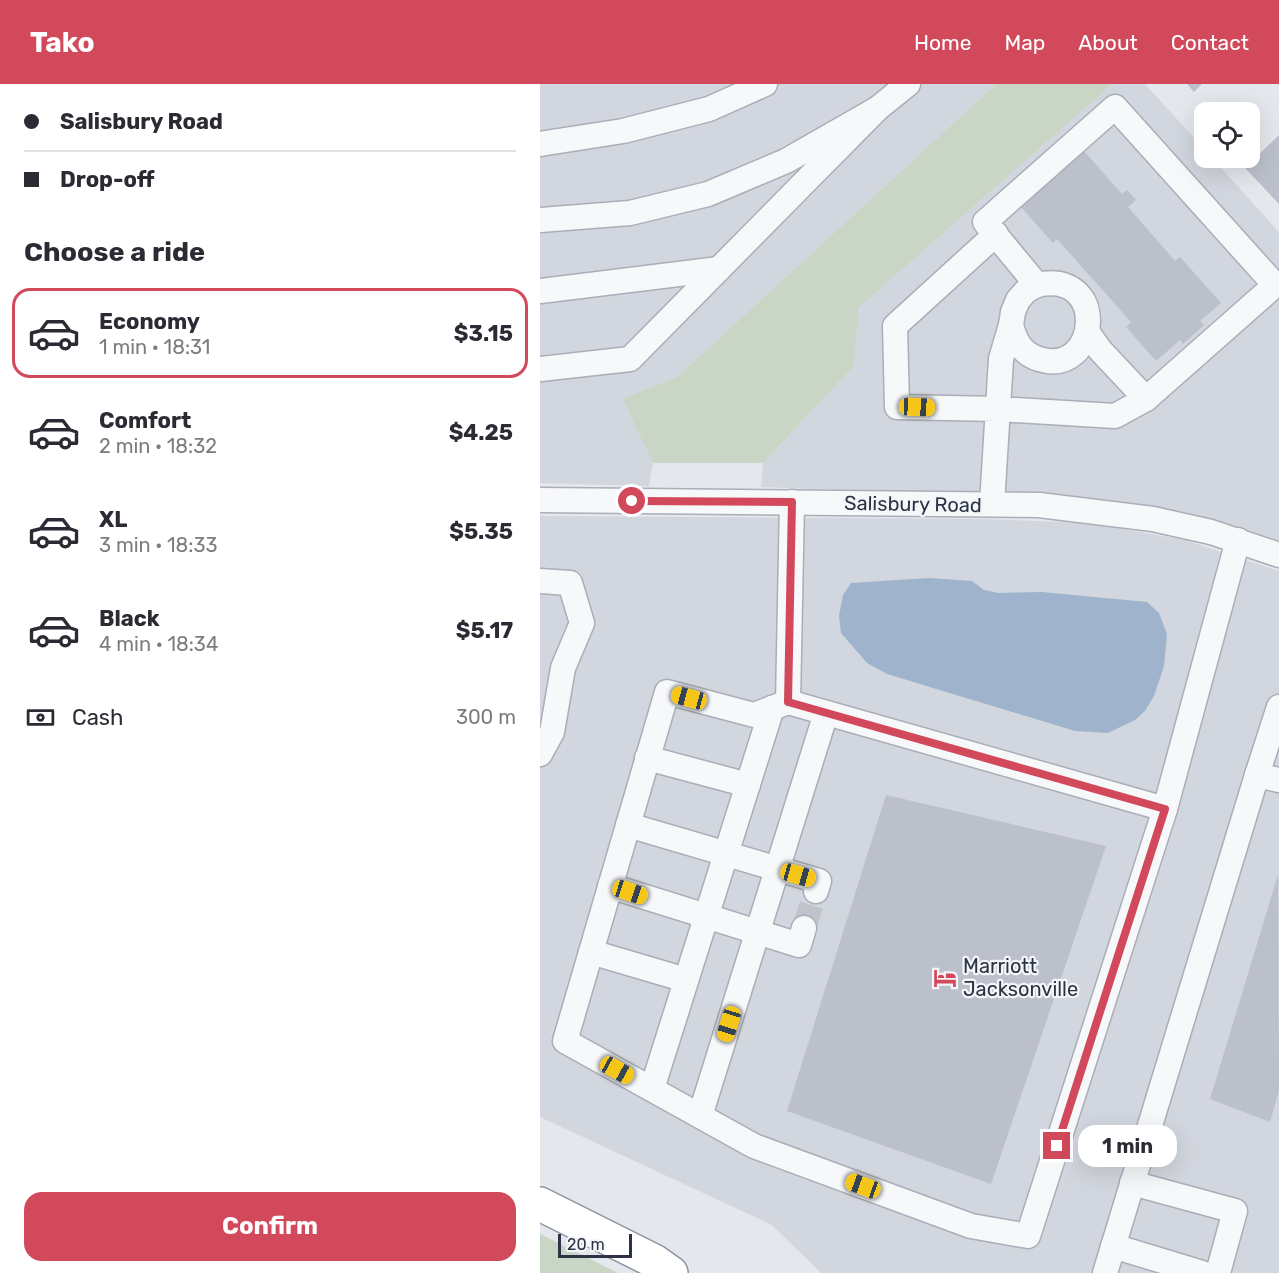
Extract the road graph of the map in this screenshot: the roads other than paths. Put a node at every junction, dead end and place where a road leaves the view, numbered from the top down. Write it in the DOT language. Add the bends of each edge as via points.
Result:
graph roads {
  1 [pos="765,84"];
  2 [pos="908,84"];
  3 [pos="877,109"];
  4 [pos="540,144"];
  5 [pos="540,219"];
  6 [pos="996,234"];
  7 [pos="719,269"];
  8 [pos="1037,285"];
  9 [pos="540,291"];
  10 [pos="1011,325"];
  11 [pos="1088,333"];
  12 [pos="540,369"];
  13 [pos="1146,399"];
  14 [pos="998,409"];
  15 [pos="540,500"];
  16 [pos="792,502"];
  17 [pos="992,504"];
  18 [pos="1238,540"];
  19 [pos="1279,555"];
  20 [pos="540,580"];
  21 [pos="780,705"];
  22 [pos="1279,706"];
  23 [pos="826,712"];
  24 [pos="540,754"];
  25 [pos="647,758"];
  26 [pos="1268,777"];
  27 [pos="748,785"];
  28 [pos="1165,809"];
  29 [pos="628,825"];
  30 [pos="725,853"];
  31 [pos="777,869"];
  32 [pos="610,886"];
  33 [pos="816,891"];
  34 [pos="706,917"];
  35 [pos="804,928"];
  36 [pos="758,933"];
  37 [pos="591,952"];
  38 [pos="686,980"];
  39 [pos="652,1089"];
  40 [pos="700,1116"];
  41 [pos="1132,1183"];
  42 [pos="540,1204"];
  43 [pos="1113,1246"];
  44 [pos="671,1273"];
  45 [pos="1105,1273"];
  46 [pos="1202,1273"];
  47 [pos="1218,1273"];
  1 -- 4 [label="street" via="709,109 623,131"];
  2 -- 3 [label="street"];
  3 -- 5 [label="street" via="786,161 708,194 630,213"];
  3 -- 7 [label="street"];
  6 -- 8 [label="street"];
  6 -- 13 [label="street" via="985,222 1115,107 1275,285"];
  6 -- 14 [label="street" via="895,326 897,407"];
  7 -- 9 [label="street"];
  7 -- 12 [label="street" via="630,359"];
  8 -- 10 [label="street" via="1018,300"];
  8 -- 11 [label="street" via="1059,283 1079,296 1089,315"];
  10 -- 11 [label="street" via="1024,351 1041,360 1053,361 1075,352"];
  10 -- 14 [label="street" via="1001,359"];
  11 -- 13 [label="street"];
  13 -- 14 [label="street" via="1115,416"];
  14 -- 17 [label="street"];
  15 -- 16 [label="street, Salisbury Road"];
  16 -- 17 [label="street, Salisbury Road"];
  16 -- 21 [label="street"];
  17 -- 18 [label="street, Salisbury Road" via="1039,505 1152,519"];
  18 -- 19 [label="street, Salisbury Road"];
  18 -- 28 [label="street"];
  20 -- 24 [label="street" via="570,584 582,623 562,668 552,732"];
  21 -- 23 [label="street"];
  21 -- 25 [label="street" via="754,715 667,692"];
  21 -- 27 [label="street"];
  22 -- 26 [label="street"];
  23 -- 28 [label="street"];
  23 -- 31 [label="street"];
  25 -- 27 [label="street"];
  25 -- 29 [label="street"];
  26 -- 41 [label="street"];
  27 -- 30 [label="street"];
  28 -- 40 [label="street" via="1028,1236 971,1226 754,1146"];
  29 -- 30 [label="street"];
  29 -- 32 [label="street"];
  30 -- 31 [label="street"];
  30 -- 34 [label="street"];
  31 -- 33 [label="street" via="819,881"];
  31 -- 36 [label="street"];
  32 -- 34 [label="street"];
  32 -- 37 [label="street"];
  34 -- 36 [label="street"];
  34 -- 38 [label="street"];
  35 -- 36 [label="street" via="799,945"];
  36 -- 40 [label="street"];
  37 -- 38 [label="street"];
  37 -- 39 [label="street" via="565,1041"];
  38 -- 39 [label="street"];
  39 -- 40 [label="street"];
  41 -- 43 [label="street"];
  41 -- 47 [label="street" via="1235,1210"];
  42 -- 44 [label="highway"];
  43 -- 45 [label="street"];
  43 -- 46 [label="street"];
}
